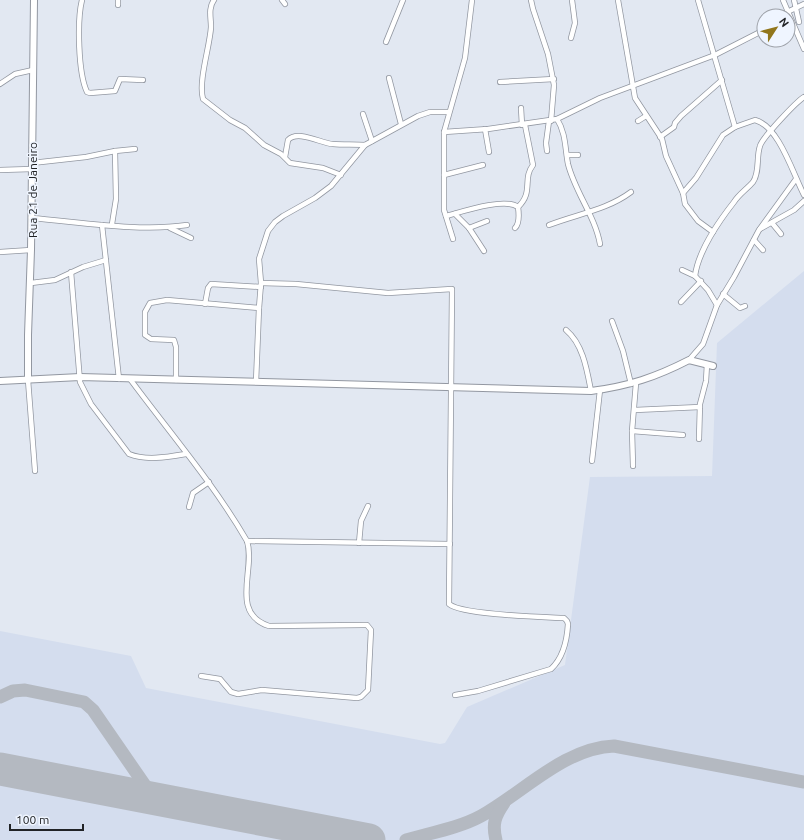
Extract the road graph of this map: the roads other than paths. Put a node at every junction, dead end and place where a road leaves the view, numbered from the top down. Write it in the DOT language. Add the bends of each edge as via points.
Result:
graph roads {
  1 [pos="34,0"];
  2 [pos="82,0"];
  3 [pos="214,0"];
  4 [pos="403,0"];
  5 [pos="472,0"];
  6 [pos="531,0"];
  7 [pos="572,0"];
  8 [pos="618,0"];
  9 [pos="698,0"];
  10 [pos="794,0"];
  11 [pos="804,4"];
  12 [pos="796,8"];
  13 [pos="799,22"];
  14 [pos="796,31"];
  15 [pos="756,34"];
  16 [pos="571,38"];
  17 [pos="386,42"];
  18 [pos="804,49"];
  19 [pos="715,55"];
  20 [pos="33,70"];
  21 [pos="389,78"];
  22 [pos="144,80"];
  23 [pos="554,80"];
  24 [pos="722,80"];
  25 [pos="500,82"];
  26 [pos="0,84"];
  27 [pos="633,87"];
  28 [pos="804,97"];
  29 [pos="521,108"];
  30 [pos="449,112"];
  31 [pos="363,114"];
  32 [pos="646,116"];
  33 [pos="557,120"];
  34 [pos="550,121"];
  35 [pos="638,121"];
  36 [pos="400,124"];
  37 [pos="524,125"];
  38 [pos="735,127"];
  39 [pos="485,129"];
  40 [pos="444,132"];
  41 [pos="771,132"];
  42 [pos="660,137"];
  43 [pos="372,141"];
  44 [pos="365,146"];
  45 [pos="135,149"];
  46 [pos="115,151"];
  47 [pos="489,152"];
  48 [pos="547,152"];
  49 [pos="578,154"];
  50 [pos="567,155"];
  51 [pos="284,157"];
  52 [pos="483,165"];
  53 [pos="32,166"];
  54 [pos="0,170"];
  55 [pos="341,175"];
  56 [pos="444,175"];
  57 [pos="796,179"];
  58 [pos="631,192"];
  59 [pos="683,194"];
  60 [pos="804,195"];
  61 [pos="804,201"];
  62 [pos="518,207"];
  63 [pos="588,212"];
  64 [pos="455,214"];
  65 [pos="446,216"];
  66 [pos="31,218"];
  67 [pos="487,221"];
  68 [pos="772,223"];
  69 [pos="112,224"];
  70 [pos="102,225"];
  71 [pos="187,225"];
  72 [pos="549,225"];
  73 [pos="170,228"];
  74 [pos="469,228"];
  75 [pos="515,228"];
  76 [pos="759,230"];
  77 [pos="713,232"];
  78 [pos="781,234"];
  79 [pos="190,238"];
  80 [pos="453,239"];
  81 [pos="754,240"];
  82 [pos="600,244"];
  83 [pos="31,250"];
  84 [pos="763,250"];
  85 [pos="0,252"];
  86 [pos="484,252"];
  87 [pos="106,260"];
  88 [pos="682,270"];
  89 [pos="72,272"];
  90 [pos="695,276"];
  91 [pos="701,281"];
  92 [pos="30,283"];
  93 [pos="261,285"];
  94 [pos="723,294"];
  95 [pos="681,302"];
  96 [pos="205,304"];
  97 [pos="717,305"];
  98 [pos="745,306"];
  99 [pos="259,308"];
  100 [pos="612,321"];
  101 [pos="566,330"];
  102 [pos="689,360"];
  103 [pos="710,365"];
  104 [pos="80,377"];
  105 [pos="119,379"];
  106 [pos="130,379"];
  107 [pos="28,380"];
  108 [pos="176,380"];
  109 [pos="0,381"];
  110 [pos="256,382"];
  111 [pos="633,384"];
  112 [pos="452,387"];
  113 [pos="600,390"];
  114 [pos="591,391"];
  115 [pos="700,407"];
  116 [pos="635,410"];
  117 [pos="632,431"];
  118 [pos="683,435"];
  119 [pos="699,439"];
  120 [pos="186,454"];
  121 [pos="592,461"];
  122 [pos="633,466"];
  123 [pos="34,471"];
  124 [pos="209,482"];
  125 [pos="368,506"];
  126 [pos="189,507"];
  127 [pos="247,541"];
  128 [pos="359,543"];
  129 [pos="450,544"];
  130 [pos="200,676"];
  131 [pos="455,695"];
  1 -- 20 [label="street, Rua 21 de Janeiro"];
  2 -- 22 [label="street" via="79,30 87,92 115,91 120,79"];
  3 -- 51 [label="street" via="210,9 211,28 203,99"];
  4 -- 17 [label="street"];
  5 -- 30 [label="street" via="464,58"];
  6 -- 23 [label="street"];
  7 -- 16 [label="street" via="576,23"];
  8 -- 27 [label="street"];
  9 -- 19 [label="street"];
  10 -- 12 [label="street"];
  11 -- 12 [label="street"];
  12 -- 13 [label="street"];
  14 -- 18 [label="street"];
  15 -- 19 [label="street"];
  19 -- 24 [label="street"];
  19 -- 27 [label="street"];
  20 -- 26 [label="street" via="18,73"];
  20 -- 53 [label="street, Rua 21 de Janeiro"];
  21 -- 36 [label="street"];
  23 -- 25 [label="street"];
  23 -- 34 [label="street" via="555,91"];
  24 -- 38 [label="street"];
  24 -- 42 [label="street" via="681,116 674,127"];
  27 -- 32 [label="street" via="638,104"];
  27 -- 33 [label="street" via="589,102"];
  28 -- 41 [label="street"];
  29 -- 37 [label="street"];
  30 -- 36 [label="street" via="430,112"];
  30 -- 40 [label="street"];
  31 -- 43 [label="street"];
  32 -- 35 [label="street"];
  32 -- 42 [label="street"];
  33 -- 34 [label="street"];
  33 -- 50 [label="street" via="565,138"];
  34 -- 37 [label="street"];
  34 -- 48 [label="street"];
  36 -- 43 [label="street"];
  37 -- 39 [label="street"];
  37 -- 62 [label="street" via="533,165 526,197"];
  38 -- 41 [label="street" via="755,120"];
  38 -- 59 [label="street" via="721,138"];
  39 -- 40 [label="street"];
  39 -- 47 [label="street"];
  40 -- 56 [label="street"];
  41 -- 57 [label="street" via="787,157"];
  41 -- 77 [label="street" via="760,145 754,180 734,202"];
  42 -- 59 [label="street"];
  43 -- 44 [label="street"];
  44 -- 51 [label="street" via="291,137"];
  44 -- 55 [label="street"];
  45 -- 46 [label="street"];
  46 -- 53 [label="street"];
  46 -- 69 [label="street" via="116,199"];
  49 -- 50 [label="street"];
  50 -- 63 [label="street" via="570,173"];
  51 -- 55 [label="street" via="290,163 323,168"];
  52 -- 56 [label="street"];
  53 -- 54 [label="street"];
  53 -- 66 [label="street, Rua 21 de Janeiro"];
  55 -- 93 [label="street" via="320,195 275,222 268,231 259,259"];
  56 -- 65 [label="street"];
  57 -- 60 [label="street"];
  57 -- 76 [label="street"];
  58 -- 63 [label="street" via="619,201"];
  59 -- 77 [label="street" via="685,204 693,216"];
  61 -- 68 [label="street"];
  62 -- 64 [label="street" via="512,204 499,204"];
  62 -- 75 [label="street" via="518,222"];
  63 -- 72 [label="street"];
  63 -- 82 [label="street"];
  64 -- 65 [label="street"];
  64 -- 74 [label="street"];
  65 -- 80 [label="street"];
  66 -- 70 [label="street"];
  66 -- 83 [label="street, Rua 21 de Janeiro"];
  67 -- 74 [label="street"];
  68 -- 76 [label="street"];
  68 -- 78 [label="street"];
  69 -- 70 [label="street"];
  69 -- 73 [label="street"];
  70 -- 87 [label="street"];
  71 -- 73 [label="street"];
  73 -- 79 [label="street"];
  74 -- 86 [label="street"];
  76 -- 81 [label="street"];
  77 -- 90 [label="street" via="697,264"];
  81 -- 84 [label="street"];
  81 -- 94 [label="street"];
  83 -- 85 [label="street"];
  83 -- 92 [label="street, Rua 21 de Janeiro"];
  87 -- 89 [label="street"];
  87 -- 105 [label="street"];
  88 -- 90 [label="street"];
  89 -- 92 [label="street" via="51,281"];
  89 -- 104 [label="street"];
  90 -- 91 [label="street"];
  91 -- 95 [label="street"];
  91 -- 97 [label="street"];
  92 -- 107 [label="street, Rua 21 de Janeiro"];
  93 -- 96 [label="street" via="211,284"];
  93 -- 99 [label="street"];
  93 -- 112 [label="street" via="333,287 388,293 452,289"];
  94 -- 97 [label="street"];
  94 -- 98 [label="street" via="740,308"];
  96 -- 99 [label="street"];
  96 -- 108 [label="street" via="158,300 150,303 146,312 145,334 151,338 171,339 176,343"];
  97 -- 102 [label="street" via="703,344"];
  99 -- 110 [label="street"];
  100 -- 111 [label="street"];
  101 -- 114 [label="street" via="585,362"];
  102 -- 103 [label="street"];
  102 -- 111 [label="street"];
  103 -- 115 [label="street"];
  104 -- 105 [label="street"];
  104 -- 107 [label="street"];
  104 -- 120 [label="street" via="91,404 129,454 139,457"];
  105 -- 106 [label="street"];
  106 -- 108 [label="street"];
  106 -- 120 [label="street"];
  107 -- 109 [label="street"];
  107 -- 123 [label="street"];
  108 -- 110 [label="street"];
  110 -- 112 [label="street"];
  111 -- 113 [label="street"];
  111 -- 116 [label="street"];
  112 -- 114 [label="street"];
  112 -- 129 [label="street"];
  113 -- 114 [label="street"];
  113 -- 121 [label="street"];
  115 -- 116 [label="street"];
  115 -- 119 [label="street"];
  116 -- 117 [label="street"];
  117 -- 118 [label="street"];
  117 -- 122 [label="street"];
  120 -- 124 [label="street"];
  124 -- 126 [label="street" via="193,493"];
  124 -- 127 [label="street"];
  125 -- 128 [label="street" via="361,521"];
  127 -- 128 [label="street"];
  127 -- 130 [label="street" via="249,548 245,591 248,604 256,618 262,623 274,626 368,626 371,630 368,690 361,697 351,699 262,690 238,694 231,692 220,679"];
  128 -- 129 [label="street"];
  129 -- 131 [label="street" via="449,601 452,607 523,617 564,618 568,624 565,646 557,663 551,669 478,692"];
}
